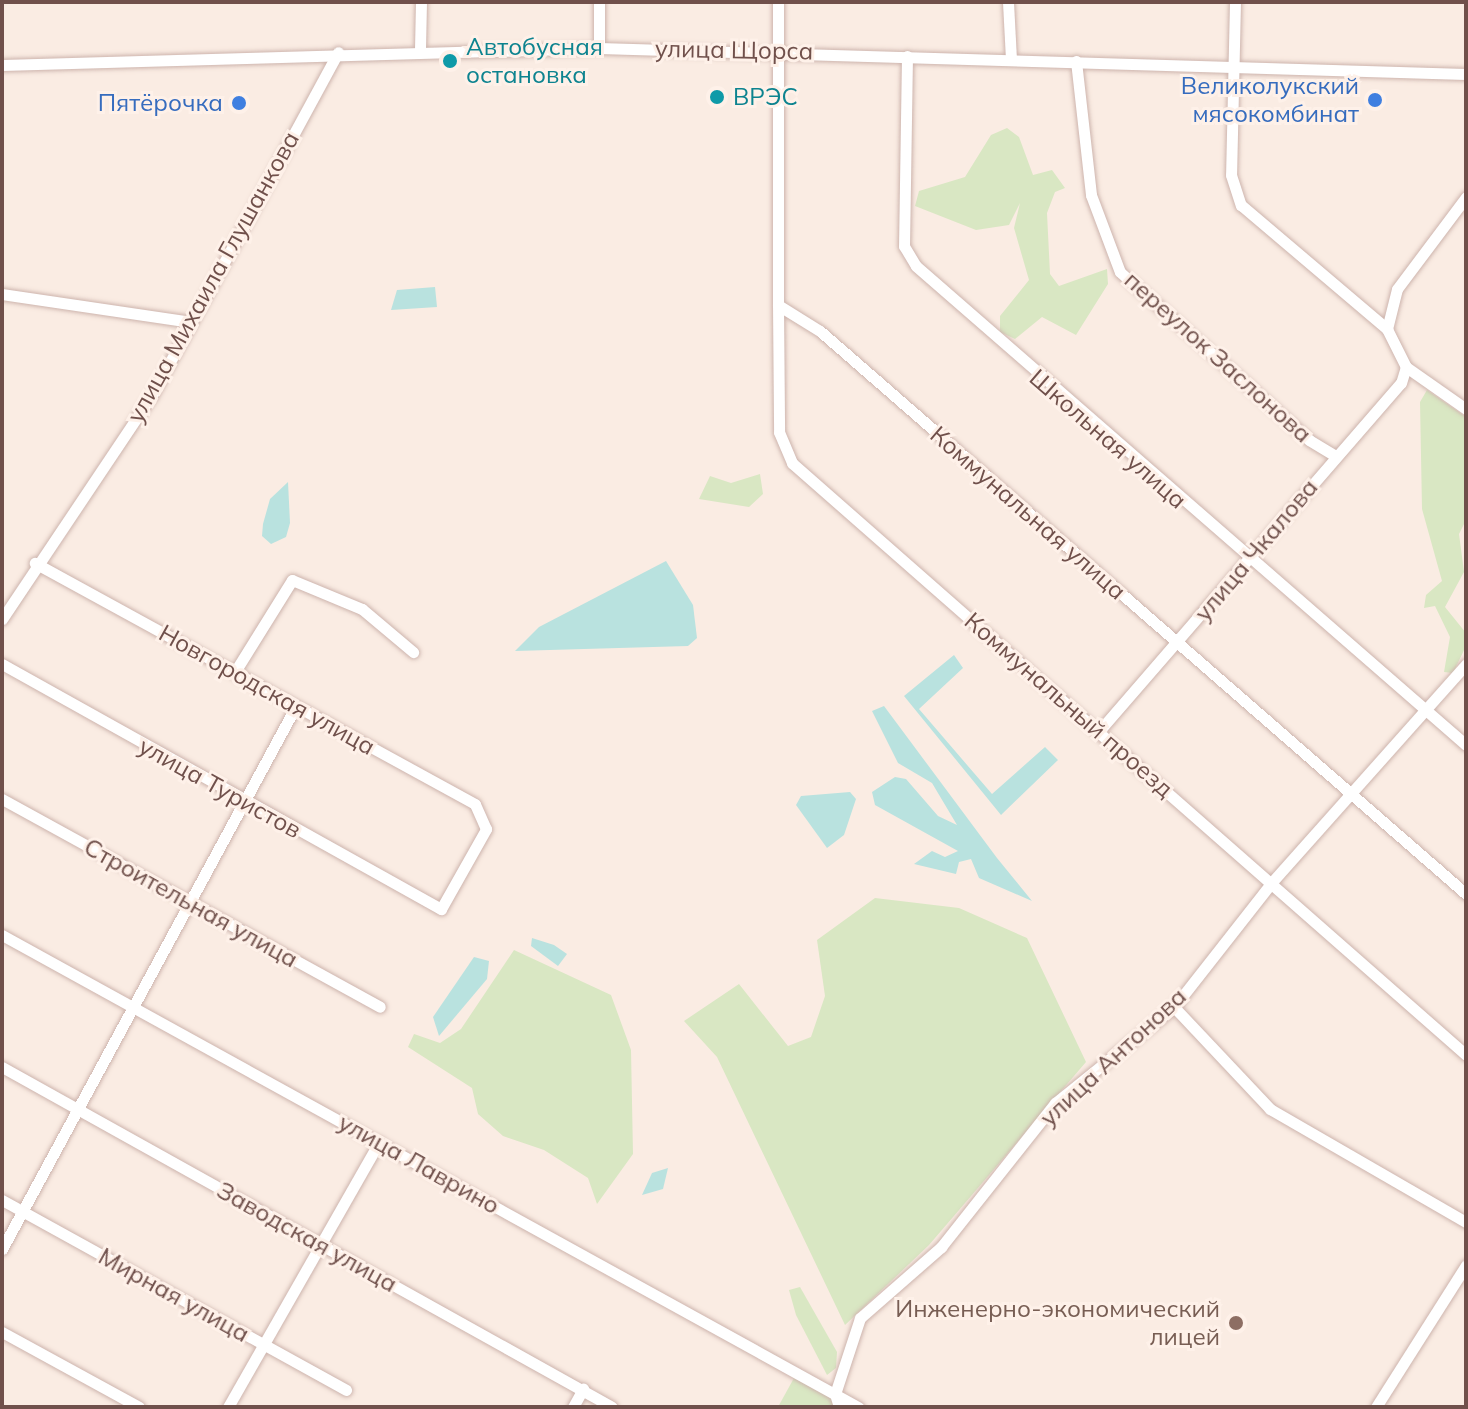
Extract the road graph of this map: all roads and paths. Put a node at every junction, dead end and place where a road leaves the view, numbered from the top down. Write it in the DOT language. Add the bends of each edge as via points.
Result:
graph roads {
  1 [pos="421,2"];
  2 [pos="599,2"];
  3 [pos="778,2"];
  4 [pos="1008,2"];
  5 [pos="1235,2"];
  6 [pos="599,48"];
  7 [pos="420,49"];
  8 [pos="778,50"];
  9 [pos="338,52"];
  10 [pos="907,56"];
  11 [pos="1011,59"];
  12 [pos="1076,61"];
  13 [pos="2,65"];
  14 [pos="1234,67"];
  15 [pos="1466,74"];
  16 [pos="1466,197"];
  17 [pos="2,294"];
  18 [pos="778,305"];
  19 [pos="191,322"];
  20 [pos="1387,329"];
  21 [pos="1406,367"];
  22 [pos="1466,409"];
  23 [pos="1336,456"];
  24 [pos="1245,557"];
  25 [pos="35,563"];
  26 [pos="2,619"];
  27 [pos="1179,642"];
  28 [pos="413,652"];
  29 [pos="2,664"];
  30 [pos="1466,664"];
  31 [pos="236,670"];
  32 [pos="296,706"];
  33 [pos="1426,711"];
  34 [pos="1100,730"];
  35 [pos="1466,745"];
  36 [pos="1352,793"];
  37 [pos="2,799"];
  38 [pos="246,804"];
  39 [pos="1272,882"];
  40 [pos="1466,894"];
  41 [pos="192,903"];
  42 [pos="441,909"];
  43 [pos="2,935"];
  44 [pos="380,1007"];
  45 [pos="1174,1007"];
  46 [pos="137,1008"];
  47 [pos="1466,1055"];
  48 [pos="2,1067"];
  49 [pos="80,1111"];
  50 [pos="379,1142"];
  51 [pos="2,1200"];
  52 [pos="23,1211"];
  53 [pos="1466,1222"];
  54 [pos="321,1244"];
  55 [pos="2,1249"];
  56 [pos="1466,1265"];
  57 [pos="2,1332"];
  58 [pos="263,1345"];
  59 [pos="583,1389"];
  60 [pos="346,1390"];
  61 [pos="835,1394"];
  62 [pos="139,1407"];
  63 [pos="228,1407"];
  64 [pos="573,1407"];
  65 [pos="612,1407"];
  66 [pos="839,1407"];
  67 [pos="858,1407"];
  68 [pos="1376,1407"];
  1 -- 7 [label="street"];
  2 -- 6 [label="street"];
  3 -- 8 [label="street"];
  4 -- 11 [label="street"];
  5 -- 14 [label="street"];
  6 -- 7 [label="street, улица Щорса"];
  6 -- 8 [label="street, улица Щорса"];
  7 -- 9 [label="street, улица Щорса"];
  8 -- 10 [label="street, улица Щорса"];
  8 -- 18 [label="street"];
  9 -- 13 [label="street, улица Щорса"];
  9 -- 19 [label="street, улица Михаила Глушанкова"];
  10 -- 11 [label="street, улица Щорса"];
  10 -- 24 [label="street, Школьная улица" via="904,246 916,266"];
  11 -- 12 [label="street, улица Щорса"];
  12 -- 14 [label="street, улица Щорса"];
  12 -- 23 [label="street, переулок Заслонова" via="1091,195 1120,272 1309,440"];
  14 -- 15 [label="street, улица Щорса"];
  14 -- 20 [label="street" via="1231,175 1241,205"];
  16 -- 20 [label="street" via="1397,289"];
  17 -- 19 [label="street"];
  18 -- 27 [label="street, Коммунальная улица" via="820,331"];
  18 -- 34 [label="street, Коммунальный проезд" via="779,432 792,463"];
  19 -- 25 [label="street, улица Михаила Глушанкова" via="152,395"];
  20 -- 21 [label="street"];
  21 -- 22 [label="street"];
  21 -- 23 [label="street, улица Чкалова" via="1401,383"];
  23 -- 24 [label="street, улица Чкалова"];
  24 -- 27 [label="street, улица Чкалова"];
  24 -- 33 [label="street, Школьная улица"];
  25 -- 26 [label="street, улица Михаила Глушанкова"];
  25 -- 31 [label="street, Новгородская улица"];
  27 -- 34 [label="street, улица Чкалова"];
  27 -- 36 [label="street, Коммунальная улица"];
  28 -- 31 [label="street" via="362,609 292,580"];
  29 -- 38 [label="street, улица Туристов"];
  30 -- 33 [label="street, улица Антонова"];
  31 -- 32 [label="street, Новгородская улица"];
  32 -- 38 [label="street"];
  32 -- 42 [label="street, Новгородская улица" via="475,804 486,829"];
  33 -- 35 [label="street, Школьная улица"];
  33 -- 36 [label="street, улица Антонова"];
  34 -- 39 [label="street, Коммунальный проезд"];
  36 -- 39 [label="street, улица Антонова"];
  36 -- 40 [label="street, Коммунальная улица"];
  37 -- 41 [label="street, Строительная улица"];
  38 -- 41 [label="street"];
  38 -- 42 [label="street, улица Туристов"];
  39 -- 45 [label="street, улица Антонова"];
  39 -- 47 [label="street, Коммунальный проезд"];
  41 -- 44 [label="street, Строительная улица"];
  41 -- 46 [label="street"];
  43 -- 46 [label="street, улица Лаврино"];
  45 -- 53 [label="street" via="1270,1109"];
  45 -- 61 [label="street, улица Антонова" via="1055,1103 941,1247 889,1288 852,1337"];
  46 -- 49 [label="street"];
  46 -- 50 [label="street, улица Лаврино"];
  48 -- 49 [label="street, Заводская улица"];
  49 -- 52 [label="street"];
  49 -- 54 [label="street, Заводская улица"];
  50 -- 54 [label="street"];
  50 -- 61 [label="street, улица Лаврино"];
  51 -- 52 [label="street, Мирная улица"];
  52 -- 55 [label="street"];
  52 -- 58 [label="street, Мирная улица"];
  54 -- 58 [label="street"];
  54 -- 59 [label="street, Заводская улица"];
  56 -- 68 [label="street"];
  57 -- 62 [label="street"];
  58 -- 60 [label="street, Мирная улица"];
  58 -- 63 [label="street"];
  59 -- 64 [label="street"];
  59 -- 65 [label="street, Заводская улица"];
  61 -- 66 [label="street"];
  61 -- 67 [label="street, улица Лаврино"];
}
